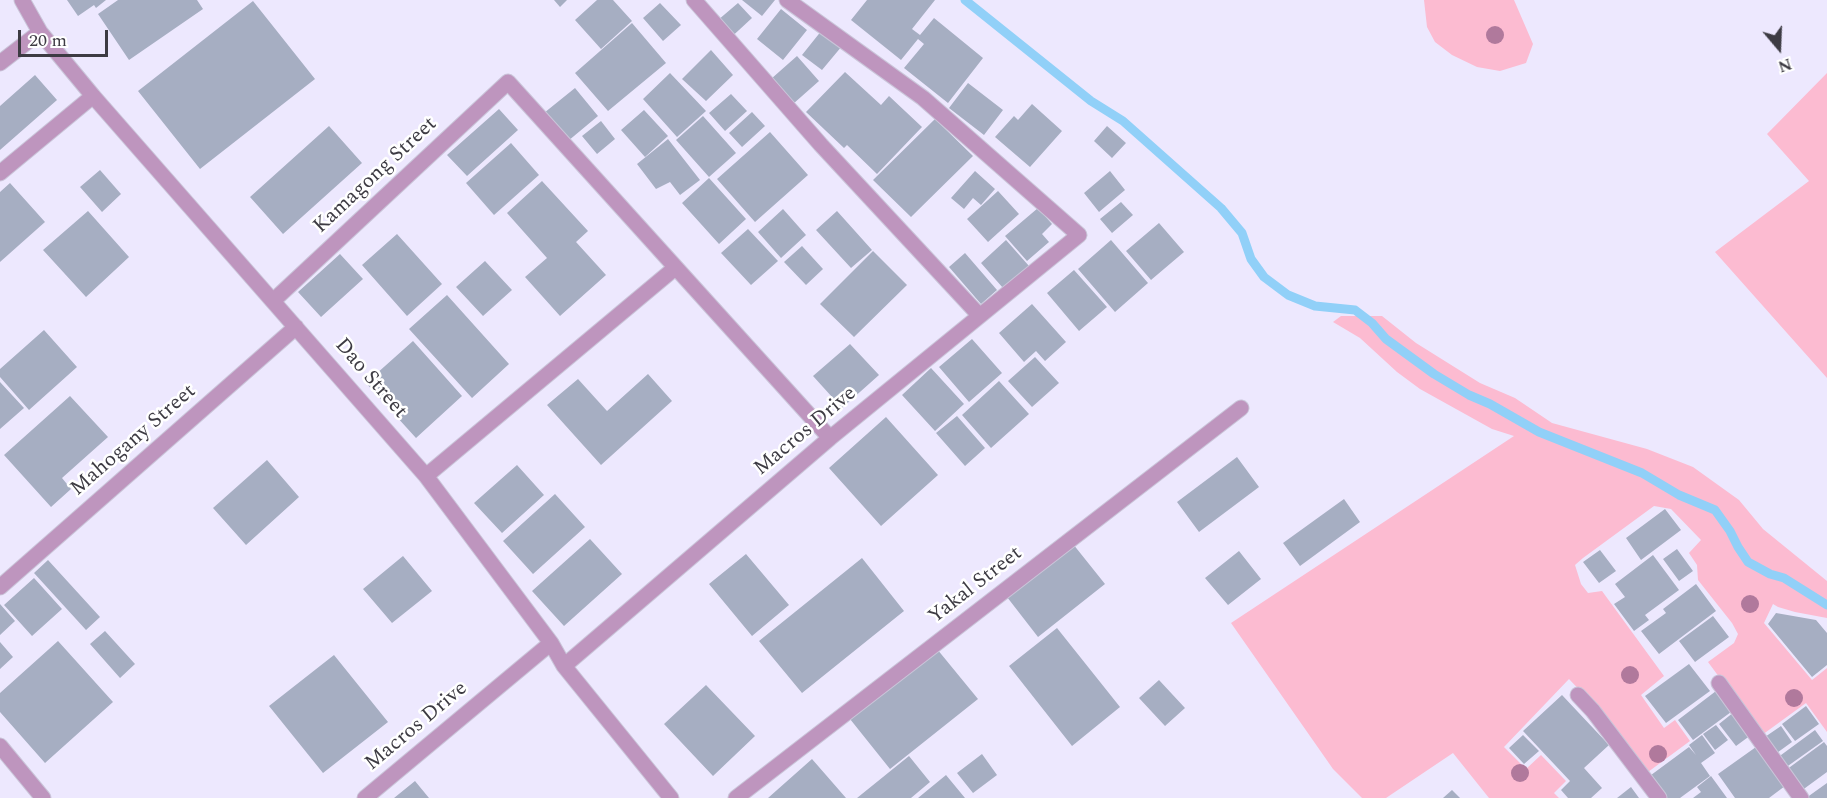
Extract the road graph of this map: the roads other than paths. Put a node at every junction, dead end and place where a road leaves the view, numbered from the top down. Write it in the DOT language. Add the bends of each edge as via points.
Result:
graph roads {
  1 [pos="22,0"];
  2 [pos="694,0"];
  3 [pos="787,0"];
  4 [pos="40,32"];
  5 [pos="0,63"];
  6 [pos="93,96"];
  7 [pos="0,173"];
  8 [pos="675,268"];
  9 [pos="273,301"];
  10 [pos="979,315"];
  11 [pos="296,327"];
  12 [pos="1242,408"];
  13 [pos="830,438"];
  14 [pos="426,476"];
  15 [pos="0,587"];
  16 [pos="551,643"];
  17 [pos="564,666"];
  18 [pos="1719,683"];
  19 [pos="1578,695"];
  20 [pos="0,746"];
  21 [pos="43,798"];
  22 [pos="365,798"];
  23 [pos="671,798"];
  24 [pos="736,798"];
  25 [pos="1659,798"];
  26 [pos="1801,798"];
  1 -- 4 [label="street, Dao Street"];
  2 -- 10 [label="street" via="821,145"];
  3 -- 10 [label="street, Macros Drive" via="923,98 1079,235"];
  4 -- 5 [label="street"];
  4 -- 6 [label="street, Dao Street"];
  6 -- 7 [label="street"];
  6 -- 9 [label="street, Dao Street"];
  8 -- 9 [label="street, Kamagong Street" via="508,82"];
  8 -- 13 [label="street"];
  8 -- 14 [label="street"];
  9 -- 11 [label="street, Dao Street"];
  10 -- 13 [label="street, Macros Drive"];
  11 -- 14 [label="street, Dao Street"];
  11 -- 15 [label="street, Mahogany Street"];
  12 -- 24 [label="street, Yakal Street"];
  13 -- 17 [label="street, Macros Drive"];
  14 -- 16 [label="street, Dao Street"];
  16 -- 17 [label="street, Dao Street"];
  16 -- 22 [label="street, Macros Drive"];
  17 -- 23 [label="street, Dao Street"];
  18 -- 26 [label="street"];
  19 -- 25 [label="street"];
  20 -- 21 [label="street"];
}
